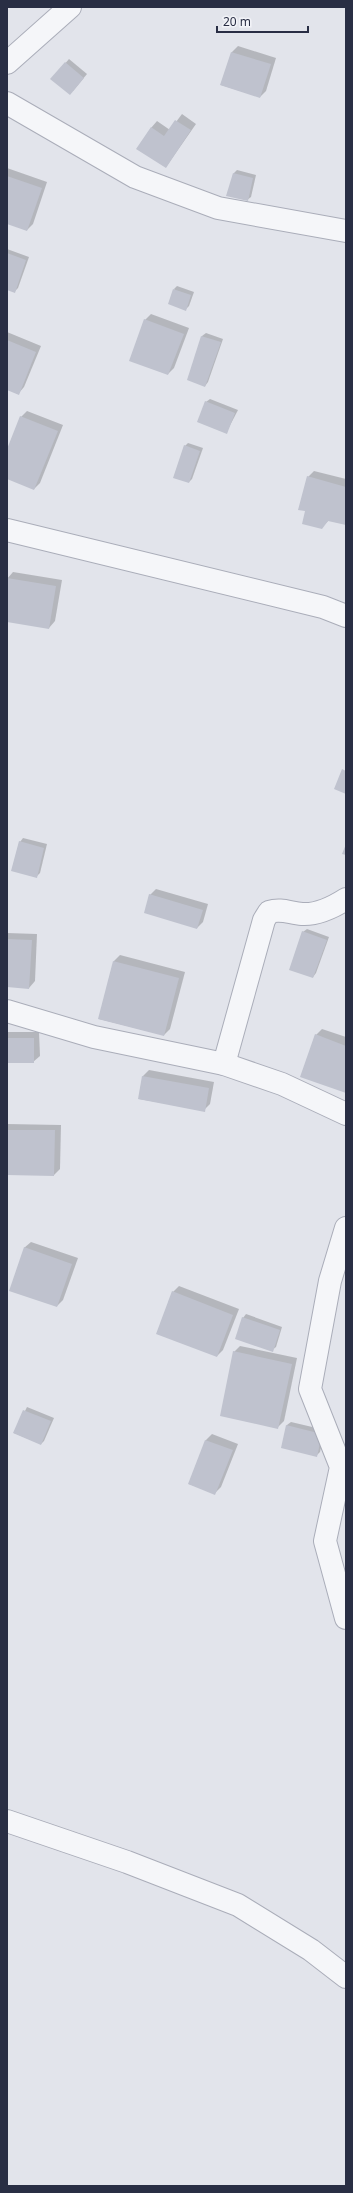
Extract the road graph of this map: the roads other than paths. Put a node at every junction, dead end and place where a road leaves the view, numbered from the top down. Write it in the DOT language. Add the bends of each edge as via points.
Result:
graph roads {
  1 [pos="70,7"];
  2 [pos="7,63"];
  3 [pos="7,103"];
  4 [pos="346,231"];
  5 [pos="7,530"];
  6 [pos="346,616"];
  7 [pos="346,899"];
  8 [pos="7,1011"];
  9 [pos="224,1064"];
  10 [pos="346,1114"];
  11 [pos="346,1228"];
  12 [pos="346,1618"];
  13 [pos="7,1821"];
  14 [pos="346,1977"];
  1 -- 2 [label="street"];
  3 -- 4 [label="street" via="135,177 190,198 218,208"];
  5 -- 6 [label="street" via="323,607"];
  7 -- 9 [label="street" via="318,912 269,912 264,920"];
  8 -- 9 [label="street" via="94,1037"];
  9 -- 10 [label="street" via="282,1084"];
  11 -- 12 [label="street" via="330,1281 310,1389 341,1466 325,1541"];
  13 -- 14 [label="street" via="127,1862 238,1905 311,1950"];
}
